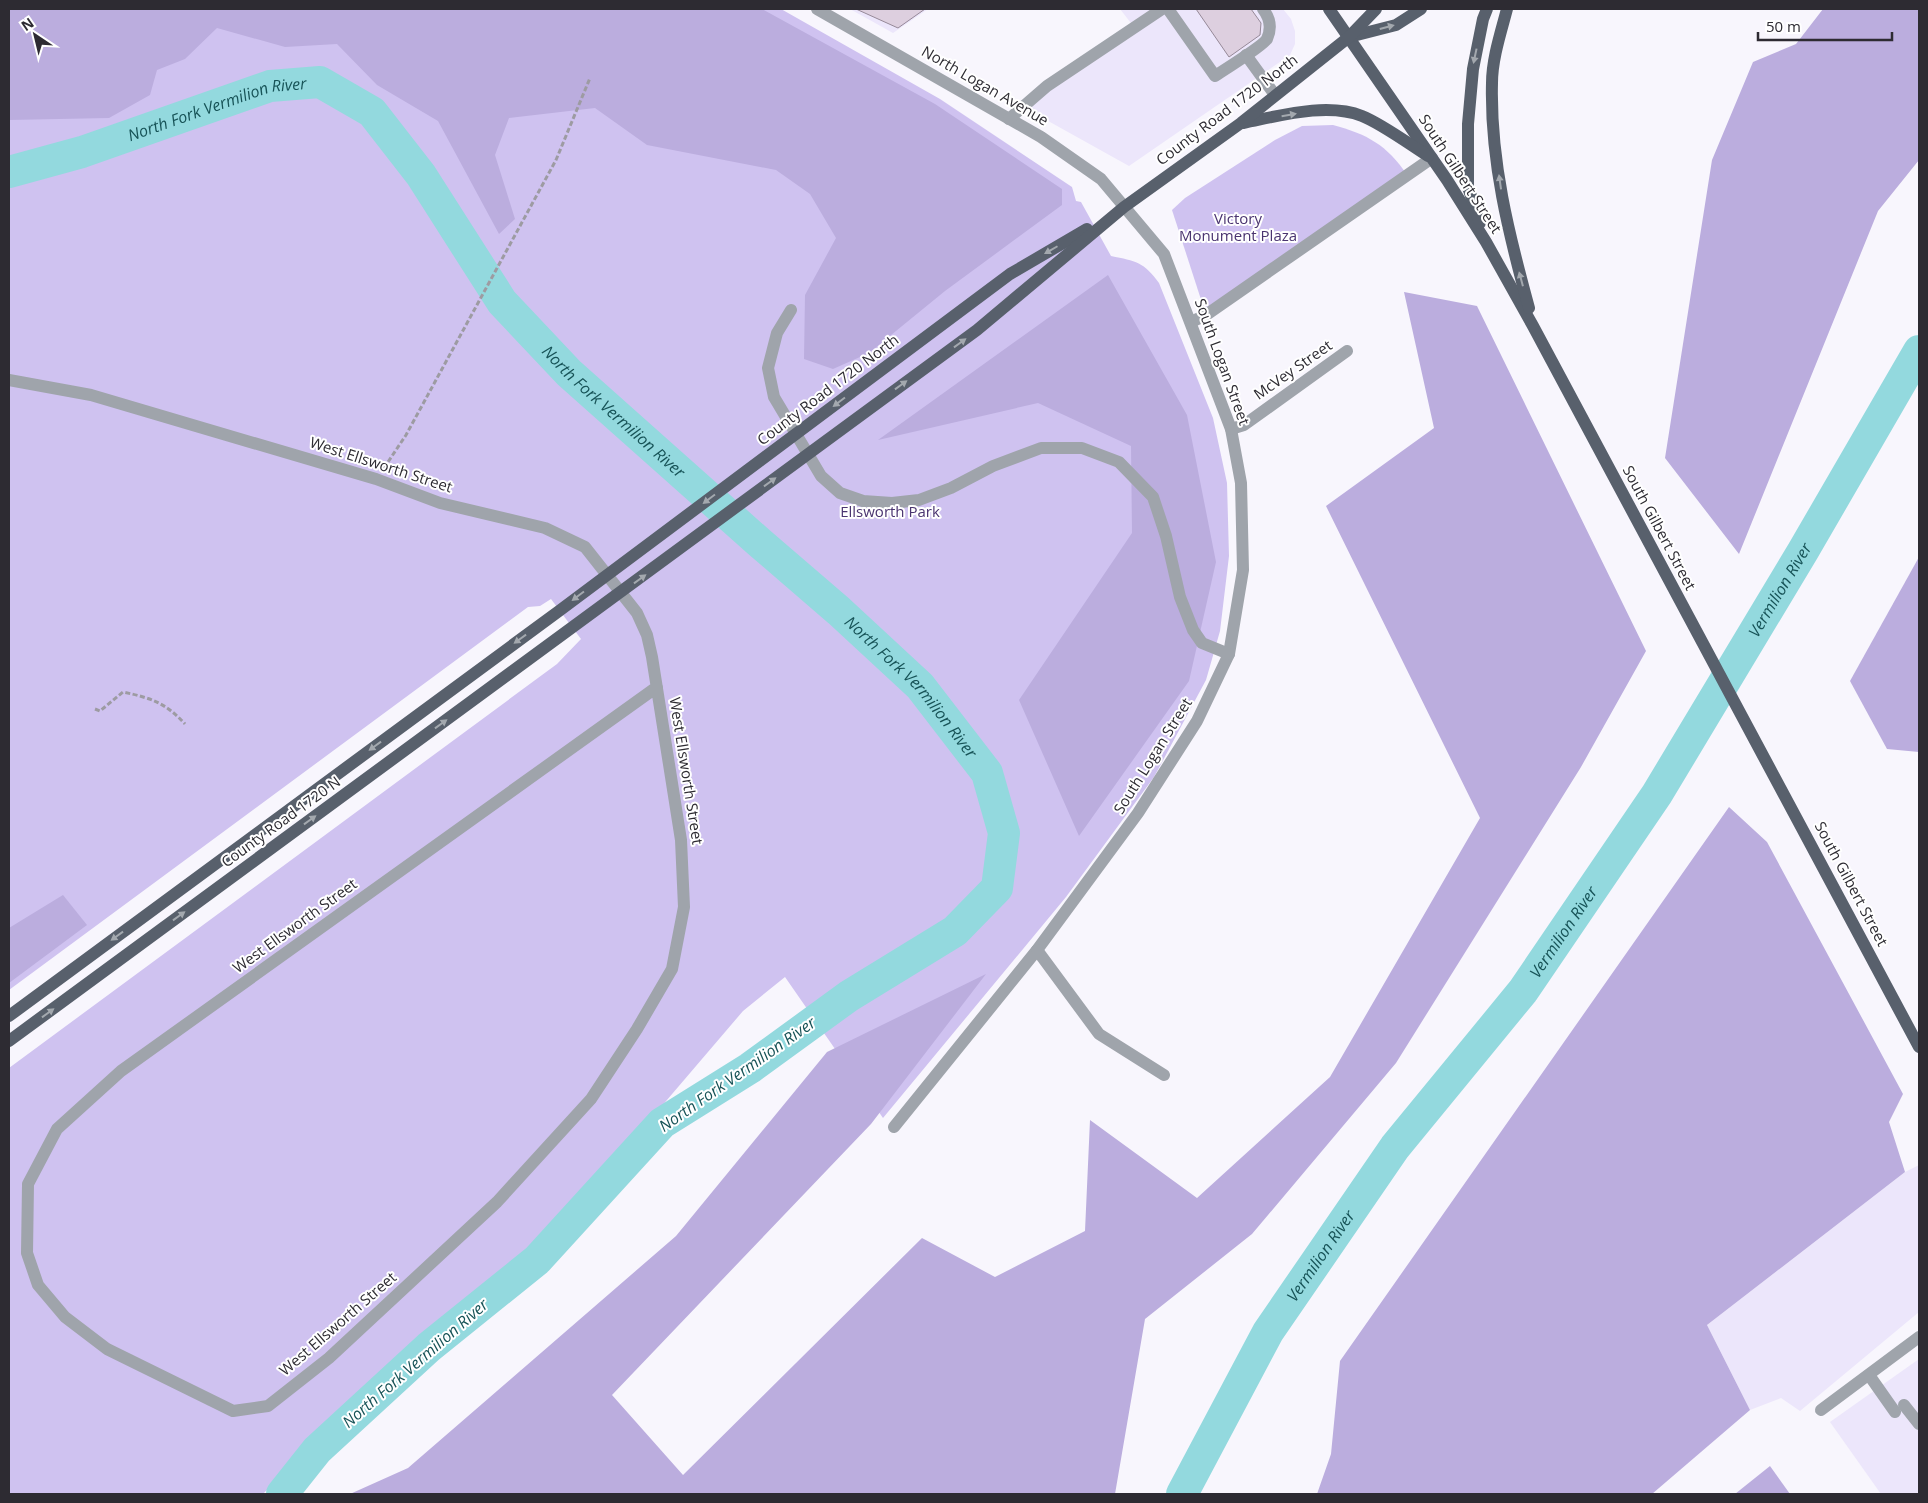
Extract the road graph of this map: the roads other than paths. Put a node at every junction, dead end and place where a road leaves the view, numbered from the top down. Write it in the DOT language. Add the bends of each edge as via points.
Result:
graph roads {
  1 [pos="817,9"];
  2 [pos="1162,9"];
  3 [pos="1168,9"];
  4 [pos="1263,9"];
  5 [pos="1329,9"];
  6 [pos="1376,9"];
  7 [pos="1421,9"];
  8 [pos="1487,9"];
  9 [pos="1507,9"];
  10 [pos="1349,37"];
  11 [pos="1246,55"];
  12 [pos="1275,96"];
  13 [pos="1009,119"];
  14 [pos="1241,123"];
  15 [pos="1432,158"];
  16 [pos="1124,207"];
  17 [pos="1486,242"];
  18 [pos="791,310"];
  19 [pos="1191,322"];
  20 [pos="1533,326"];
  21 [pos="1347,351"];
  22 [pos="9,380"];
  23 [pos="1231,429"];
  24 [pos="559,610"];
  25 [pos="572,628"];
  26 [pos="1228,654"];
  27 [pos="657,687"];
  28 [pos="1037,950"];
  29 [pos="9,1016"];
  30 [pos="9,1042"];
  31 [pos="1919,1047"];
  32 [pos="1164,1075"];
  33 [pos="894,1127"];
  34 [pos="1919,1337"];
  35 [pos="1869,1375"];
  36 [pos="1822,1410"];
  37 [pos="1919,1424"];
  1 -- 13 [label="street, North Logan Avenue"];
  2 -- 13 [label="street" via="1047,86"];
  3 -- 11 [label="street" via="1215,76"];
  4 -- 11 [label="street" via="1269,17 1266,41"];
  5 -- 10 [label="main road, South Gilbert Street"];
  6 -- 10 [label="main road, County Road 1720 North"];
  10 -- 7 [label="main road, one-way" via="1396,25"];
  8 -- 17 [label="main road, one-way" via="1473,69 1468,124 1468,187"];
  20 -- 9 [label="main road, one-way" via="1508,230 1494,132 1492,82"];
  10 -- 12 [label="main road, County Road 1720 North"];
  10 -- 15 [label="main road, South Gilbert Street"];
  11 -- 12 [label="street"];
  12 -- 14 [label="main road, County Road 1720 North"];
  13 -- 16 [label="street, North Logan Avenue" via="1101,179"];
  14 -- 15 [label="main road, one-way" via="1305,112 1340,110 1362,116"];
  14 -- 16 [label="main road, County Road 1720 North"];
  15 -- 17 [label="main road, South Gilbert Street"];
  15 -- 19 [label="street" via="1206,315"];
  16 -- 19 [label="street, South Logan Street" via="1164,254"];
  16 -- 24 [label="main road, County Road 1720 North, one-way" via="1010,274"];
  25 -- 16 [label="main road, County Road 1720 North, one-way" via="977,330"];
  17 -- 20 [label="main road, South Gilbert Street"];
  18 -- 26 [label="street" via="777,333 768,368 774,397 821,476 840,493 863,500 892,503 918,500 1041,448 1082,448 1119,462 1153,497 1180,597 1193,630 1202,643"];
  19 -- 23 [label="street, South Logan Street"];
  20 -- 31 [label="main road, South Gilbert Street"];
  21 -- 23 [label="street, McVey Street" via="1244,425"];
  22 -- 27 [label="street, West Ellsworth Street" via="92,395 376,478 440,503 546,528 585,547 637,613 647,635"];
  23 -- 26 [label="street, South Logan Street" via="1241,483 1243,570"];
  24 -- 29 [label="main road, County Road 1720 N, one-way"];
  30 -- 25 [label="main road, County Road 1720 N, one-way"];
  26 -- 28 [label="street, South Logan Street" via="1197,721 1138,813"];
  27 -- 27 [label="street, West Ellsworth Street" via="121,1071 57,1129 28,1184 27,1253 38,1285 65,1317 107,1348 233,1412 268,1406 329,1358 497,1202 591,1099 672,969 684,907 681,840"];
  28 -- 32 [label="street" via="1099,1034"];
  28 -- 33 [label="street, South Logan Street"];
  34 -- 35 [label="street"];
  35 -- 36 [label="street"];
  35 -- 37 [label="street" via="1900,1409"];
}
